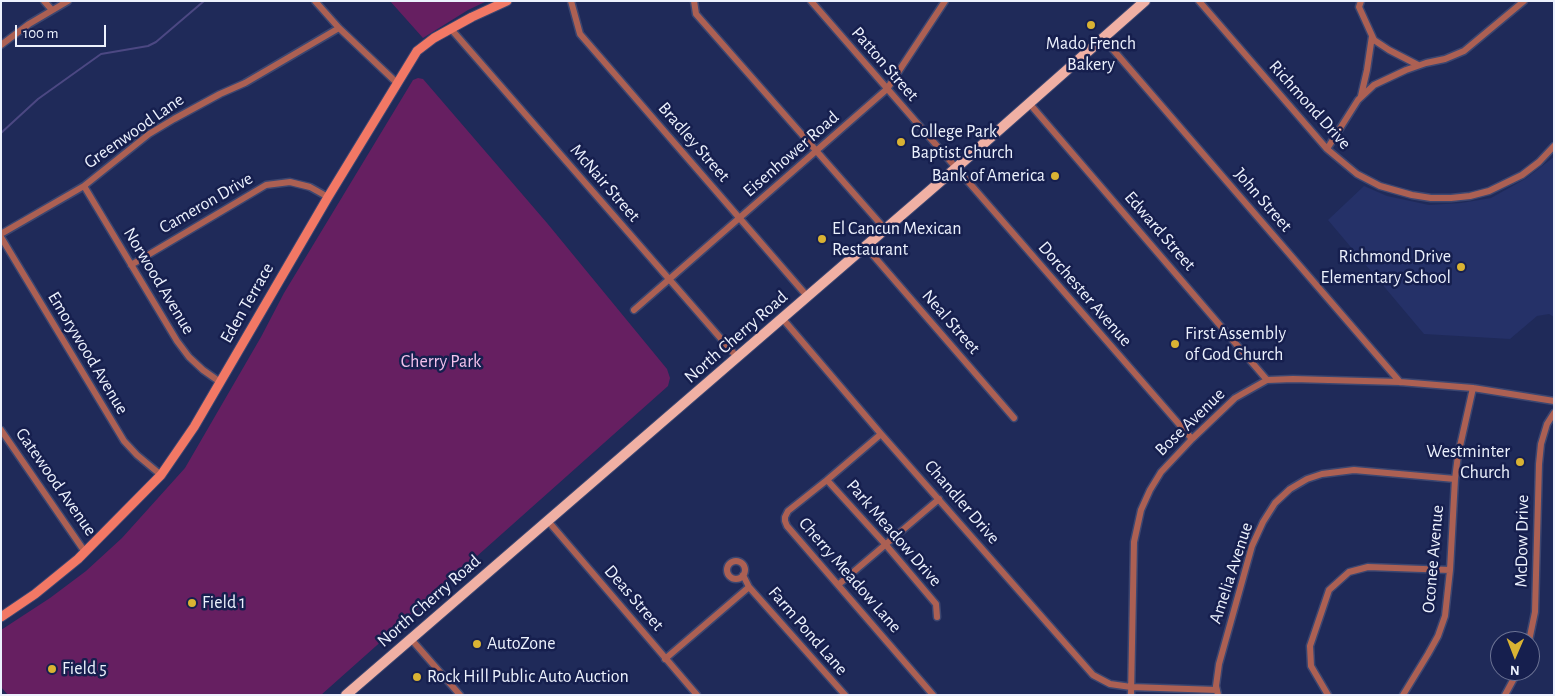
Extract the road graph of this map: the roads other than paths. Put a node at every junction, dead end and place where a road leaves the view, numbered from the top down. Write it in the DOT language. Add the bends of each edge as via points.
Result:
graph roads {
  1 [pos="44,1"];
  2 [pos="68,1"];
  3 [pos="315,1"];
  4 [pos="507,1"];
  5 [pos="571,1"];
  6 [pos="694,1"];
  7 [pos="811,1"];
  8 [pos="945,1"];
  9 [pos="1145,1"];
  10 [pos="1199,1"];
  11 [pos="1354,1"];
  12 [pos="1524,1"];
  13 [pos="1360,4"];
  14 [pos="52,10"];
  15 [pos="339,28"];
  16 [pos="451,29"];
  17 [pos="1372,36"];
  18 [pos="1103,38"];
  19 [pos="1,45"];
  20 [pos="1418,65"];
  21 [pos="397,83"];
  22 [pos="887,89"];
  23 [pos="1360,97"];
  24 [pos="1029,103"];
  25 [pos="1554,146"];
  26 [pos="1326,149"];
  27 [pos="816,152"];
  28 [pos="956,168"];
  29 [pos="84,186"];
  30 [pos="328,197"];
  31 [pos="740,219"];
  32 [pos="885,229"];
  33 [pos="1,235"];
  34 [pos="865,246"];
  35 [pos="131,265"];
  36 [pos="669,280"];
  37 [pos="807,296"];
  38 [pos="634,310"];
  39 [pos="782,318"];
  40 [pos="737,357"];
  41 [pos="1267,380"];
  42 [pos="220,382"];
  43 [pos="1400,382"];
  44 [pos="1473,388"];
  45 [pos="1554,401"];
  46 [pos="1554,413"];
  47 [pos="1014,418"];
  48 [pos="1,430"];
  49 [pos="882,434"];
  50 [pos="1192,439"];
  51 [pos="161,476"];
  52 [pos="1455,478"];
  53 [pos="827,480"];
  54 [pos="939,499"];
  55 [pos="548,521"];
  56 [pos="886,544"];
  57 [pos="85,552"];
  58 [pos="1450,570"];
  59 [pos="743,575"];
  60 [pos="838,585"];
  61 [pos="750,587"];
  62 [pos="1,617"];
  63 [pos="937,617"];
  64 [pos="1531,631"];
  65 [pos="411,639"];
  66 [pos="666,659"];
  67 [pos="1513,681"];
  68 [pos="1131,687"];
  69 [pos="1218,692"];
  70 [pos="346,695"];
  71 [pos="460,695"];
  72 [pos="697,695"];
  73 [pos="844,695"];
  74 [pos="933,695"];
  75 [pos="1131,695"];
  76 [pos="1328,695"];
  77 [pos="1403,695"];
  78 [pos="1505,695"];
  1 -- 14 [label="street"];
  2 -- 14 [label="street"];
  3 -- 15 [label="street"];
  4 -- 16 [label="street, Eden Terrace"];
  5 -- 31 [label="street, Bradley Street" via="580,34"];
  6 -- 27 [label="street" via="696,14"];
  7 -- 22 [label="street, Patton Street"];
  8 -- 22 [label="street, Eisenhower Road"];
  9 -- 18 [label="main road, North Cherry Road"];
  10 -- 26 [label="street, Richmond Drive"];
  11 -- 13 [label="street"];
  12 -- 20 [label="street" via="1464,51"];
  13 -- 17 [label="street"];
  14 -- 19 [label="street"];
  15 -- 21 [label="street"];
  15 -- 29 [label="street, Greenwood Lane" via="245,83 174,119"];
  16 -- 21 [label="street, Eden Terrace" via="417,51"];
  16 -- 36 [label="street, McNair Street"];
  17 -- 20 [label="street" via="1389,50"];
  17 -- 23 [label="street"];
  18 -- 24 [label="main road, North Cherry Road"];
  18 -- 43 [label="street, John Street"];
  20 -- 23 [label="street" via="1374,85"];
  21 -- 30 [label="street, Eden Terrace"];
  22 -- 27 [label="street, Eisenhower Road"];
  22 -- 28 [label="street, Patton Street"];
  23 -- 26 [label="street"];
  24 -- 28 [label="main road, North Cherry Road"];
  24 -- 41 [label="street, Edward Street"];
  25 -- 26 [label="street, Richmond Drive" via="1522,175 1489,191 1451,198 1412,195 1380,186 1357,174"];
  27 -- 31 [label="street, Eisenhower Road"];
  27 -- 32 [label="street"];
  28 -- 32 [label="main road, North Cherry Road"];
  28 -- 50 [label="street, Dorchester Avenue"];
  29 -- 33 [label="street, Greenwood Lane"];
  29 -- 35 [label="street, Norwood Avenue"];
  30 -- 35 [label="street, Cameron Drive" via="310,187 290,182 266,185"];
  30 -- 42 [label="street, Eden Terrace"];
  31 -- 36 [label="street, Eisenhower Road"];
  31 -- 37 [label="street, Bradley Street"];
  32 -- 34 [label="main road, North Cherry Road"];
  33 -- 51 [label="street, Emorywood Avenue" via="124,441"];
  34 -- 37 [label="main road, North Cherry Road"];
  34 -- 47 [label="street, Neal Street"];
  35 -- 42 [label="street, Norwood Avenue" via="184,352"];
  36 -- 38 [label="street, Eisenhower Road"];
  36 -- 40 [label="street, McNair Street"];
  37 -- 39 [label="main road, North Cherry Road"];
  39 -- 40 [label="main road, North Cherry Road"];
  39 -- 49 [label="street, Chandler Drive"];
  40 -- 55 [label="main road, North Cherry Road"];
  41 -- 43 [label="street, Bose Avenue"];
  41 -- 50 [label="street, Bose Avenue" via="1235,398"];
  42 -- 51 [label="street, Eden Terrace"];
  43 -- 44 [label="street, Bose Avenue"];
  44 -- 45 [label="street, Bose Avenue"];
  44 -- 52 [label="street, Oconee Avenue"];
  46 -- 64 [label="street, McDow Drive" via="1541,444 1535,612"];
  48 -- 57 [label="street, Gatewood Avenue"];
  49 -- 53 [label="street, Park Meadow Drive"];
  49 -- 54 [label="street, Chandler Drive"];
  50 -- 68 [label="street, Bose Avenue" via="1161,472 1141,510 1134,542"];
  51 -- 57 [label="street, Eden Terrace"];
  52 -- 58 [label="street, Oconee Avenue"];
  52 -- 69 [label="street, Amelia Avenue" via="1354,470 1308,478 1290,489 1263,522 1252,546 1219,664"];
  53 -- 56 [label="street, Park Meadow Drive"];
  53 -- 60 [label="street, Cherry Meadow Lane" via="788,511 784,519"];
  54 -- 56 [label="street"];
  54 -- 68 [label="street, Chandler Drive" via="1093,675 1110,684"];
  55 -- 65 [label="main road, North Cherry Road"];
  55 -- 66 [label="street, Deas Street"];
  56 -- 60 [label="street"];
  56 -- 63 [label="street, Park Meadow Drive" via="936,604"];
  57 -- 62 [label="street, Eden Terrace" via="43,588"];
  58 -- 76 [label="street" via="1368,567 1349,572 1329,590 1310,646 1311,666"];
  58 -- 77 [label="street, Oconee Avenue" via="1445,616 1438,636"];
  59 -- 61 [label="street, Farm Pond Lane"];
  60 -- 74 [label="street, Cherry Meadow Lane"];
  61 -- 66 [label="street, Farm Pond Lane"];
  61 -- 73 [label="street, Farm Pond Lane"];
  65 -- 70 [label="main road, North Cherry Road"];
  65 -- 71 [label="street"];
  66 -- 72 [label="street, Deas Street"];
  67 -- 78 [label="street"];
  68 -- 69 [label="street, Chandler Drive"];
  68 -- 75 [label="street, Bose Avenue"];
}
